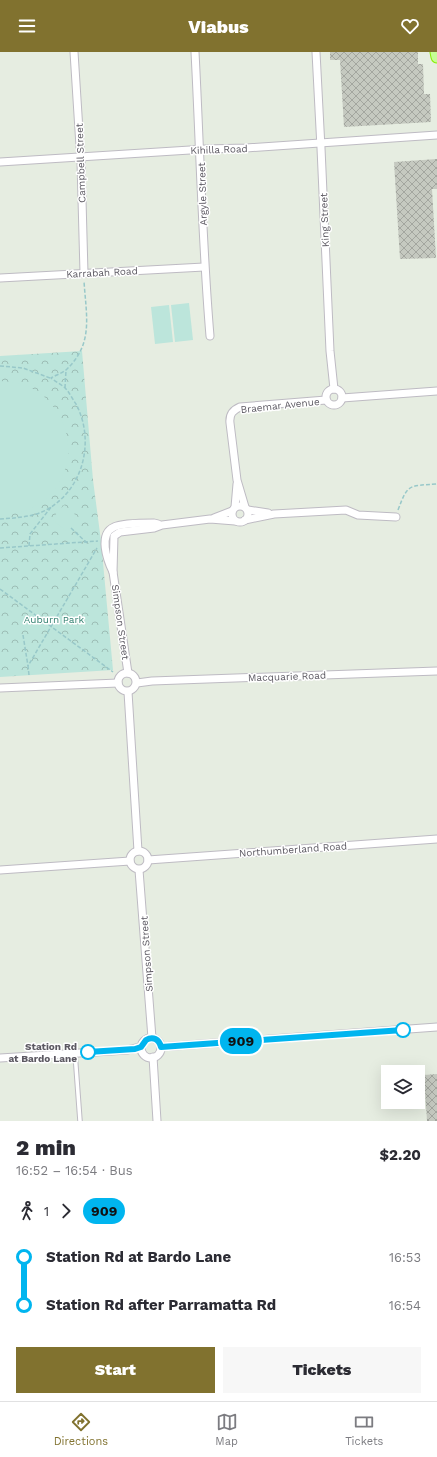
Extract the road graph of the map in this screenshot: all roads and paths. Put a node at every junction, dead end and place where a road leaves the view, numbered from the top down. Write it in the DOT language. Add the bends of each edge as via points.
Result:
graph roads {
  1 [pos="74,52"];
  2 [pos="195,52"];
  3 [pos="316,52"];
  4 [pos="436,52"];
  5 [pos="437,57"];
  6 [pos="437,136"];
  7 [pos="321,143"];
  8 [pos="200,149"];
  9 [pos="80,156"];
  10 [pos="0,162"];
  11 [pos="204,267"];
  12 [pos="84,273"];
  13 [pos="0,278"];
  14 [pos="210,336"];
  15 [pos="0,366"];
  16 [pos="66,370"];
  17 [pos="51,378"];
  18 [pos="65,388"];
  19 [pos="334,389"];
  20 [pos="437,391"];
  21 [pos="342,398"];
  22 [pos="326,400"];
  23 [pos="238,480"];
  24 [pos="437,484"];
  25 [pos="54,505"];
  26 [pos="233,509"];
  27 [pos="246,509"];
  28 [pos="274,514"];
  29 [pos="396,517"];
  30 [pos="0,519"];
  31 [pos="210,519"];
  32 [pos="246,520"];
  33 [pos="235,521"];
  34 [pos="162,525"];
  35 [pos="71,528"];
  36 [pos="87,543"];
  37 [pos="29,546"];
  38 [pos="0,548"];
  39 [pos="113,572"];
  40 [pos="0,589"];
  41 [pos="52,626"];
  42 [pos="23,635"];
  43 [pos="28,666"];
  44 [pos="437,671"];
  45 [pos="113,672"];
  46 [pos="128,673"];
  47 [pos="29,675"];
  48 [pos="118,683"];
  49 [pos="137,683"];
  50 [pos="0,688"];
  51 [pos="128,692"];
  52 [pos="437,839"];
  53 [pos="138,851"];
  54 [pos="148,860"];
  55 [pos="130,861"];
  56 [pos="0,870"];
  57 [pos="140,870"];
  58 [pos="437,1027"];
  59 [pos="152,1038"];
  60 [pos="141,1047"];
  61 [pos="161,1047"];
  62 [pos="75,1053"];
  63 [pos="153,1057"];
  64 [pos="0,1058"];
  65 [pos="80,1121"];
  66 [pos="157,1121"];
  1 -- 9 [label="street, Campbell Street"];
  2 -- 8 [label="street, Argyle Street"];
  3 -- 7 [label="street, King Street"];
  4 -- 5 [label="highway"];
  6 -- 7 [label="street, Kihilla Road"];
  7 -- 8 [label="street, Kihilla Road"];
  7 -- 19 [label="street, King Street"];
  8 -- 9 [label="street, Kihilla Road"];
  8 -- 11 [label="street, Argyle Street"];
  9 -- 10 [label="street, Kihilla Road"];
  9 -- 12 [label="street, Campbell Street"];
  11 -- 12 [label="street, Karrabah Road"];
  11 -- 14 [label="street, Argyle Street"];
  12 -- 13 [label="street, Karrabah Road"];
  12 -- 16 [label="path" via="87,334 82,351"];
  15 -- 17 [label="path" via="23,368"];
  16 -- 17 [label="path"];
  16 -- 18 [label="path"];
  17 -- 18 [label="path"];
  18 -- 25 [label="path" via="80,413 86,446 77,476 68,491"];
  19 -- 21 [label="street" via="340,392"];
  19 -- 22 [label="street" via="327,393"];
  20 -- 21 [label="street"];
  21 -- 22 [label="street" via="336,405"];
  22 -- 23 [label="street, Braemar Avenue" via="240,407 233,411 229,418"];
  23 -- 26 [label="street, Braemar Avenue"];
  23 -- 27 [label="street, Braemar Avenue"];
  24 -- 29 [label="path" via="415,485 409,488 404,494"];
  25 -- 30 [label="path" via="34,514"];
  25 -- 37 [label="path" via="30,534"];
  26 -- 27 [label="street" via="240,505"];
  26 -- 31 [label="street"];
  26 -- 33 [label="street" via="232,517"];
  27 -- 28 [label="street"];
  27 -- 32 [label="street"];
  28 -- 29 [label="street" via="346,510 358,515"];
  28 -- 32 [label="street"];
  31 -- 33 [label="street"];
  31 -- 34 [label="street"];
  32 -- 33 [label="street"];
  34 -- 39 [label="street, Simpson Street" via="120,532 114,536"];
  34 -- 39 [label="street, Simpson Street" via="154,523 114,526 107,533 106,540 108,562"];
  35 -- 36 [label="path"];
  36 -- 37 [label="path"];
  36 -- 41 [label="path" via="101,541"];
  37 -- 38 [label="path"];
  39 -- 46 [label="street, Simpson Street"];
  40 -- 41 [label="path"];
  41 -- 43 [label="path"];
  41 -- 45 [label="path"];
  42 -- 43 [label="path"];
  43 -- 47 [label="path"];
  44 -- 49 [label="street, Macquarie Road"];
  46 -- 48 [label="street" via="120,676"];
  46 -- 49 [label="street" via="133,675"];
  48 -- 50 [label="street"];
  48 -- 51 [label="street" via="122,690"];
  49 -- 51 [label="street" via="135,688"];
  51 -- 53 [label="street"];
  52 -- 54 [label="street, Northumberland Road"];
  53 -- 54 [label="street" via="146,854"];
  53 -- 55 [label="street" via="133,853"];
  54 -- 57 [label="street" via="147,865"];
  55 -- 56 [label="street"];
  55 -- 57 [label="street" via="134,868"];
  57 -- 59 [label="street, Simpson Street"];
  58 -- 61 [label="street"];
  59 -- 60 [label="street" via="146,1040"];
  59 -- 61 [label="street" via="157,1040"];
  60 -- 62 [label="street"];
  60 -- 63 [label="street" via="144,1054"];
  61 -- 63 [label="street" via="159,1054"];
  62 -- 64 [label="street"];
  62 -- 65 [label="lane"];
  63 -- 66 [label="street"];
}
